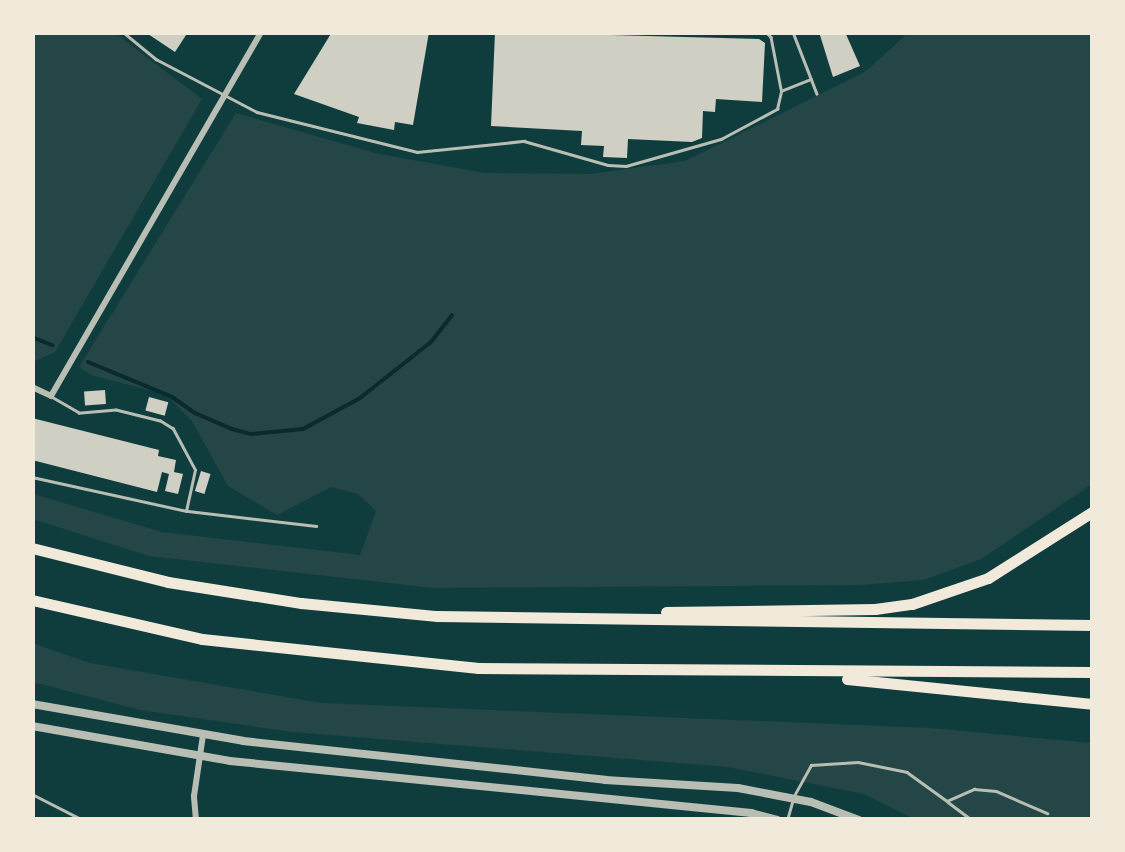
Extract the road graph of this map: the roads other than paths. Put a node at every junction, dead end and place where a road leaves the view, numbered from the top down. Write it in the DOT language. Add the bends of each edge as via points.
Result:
graph roads {
  1 [pos="123,32"];
  2 [pos="261,32"];
  3 [pos="766,32"];
  4 [pos="793,32"];
  5 [pos="812,79"];
  6 [pos="781,91"];
  7 [pos="817,94"];
  8 [pos="221,96"];
  9 [pos="32,387"];
  10 [pos="51,396"];
  11 [pos="32,477"];
  12 [pos="186,511"];
  13 [pos="1092,512"];
  14 [pos="316,526"];
  15 [pos="32,548"];
  16 [pos="32,600"];
  17 [pos="482,617"];
  18 [pos="1092,626"];
  19 [pos="668,670"];
  20 [pos="1092,672"];
  21 [pos="32,704"];
  22 [pos="1092,704"];
  23 [pos="32,726"];
  24 [pos="203,735"];
  25 [pos="200,757"];
  26 [pos="32,794"];
  27 [pos="792,799"];
  28 [pos="947,801"];
  29 [pos="1092,810"];
  30 [pos="1047,813"];
  31 [pos="83,820"];
  32 [pos="196,820"];
  33 [pos="777,820"];
  34 [pos="787,820"];
  35 [pos="858,820"];
  36 [pos="972,820"];
  37 [pos="1092,820"];
  1 -- 8 [label="lane"];
  2 -- 8 [label="street"];
  3 -- 6 [label="lane"];
  4 -- 5 [label="lane"];
  5 -- 6 [label="lane"];
  5 -- 7 [label="lane"];
  6 -- 8 [label="lane" via="777,108 721,138 626,166 524,141 416,152 257,112"];
  8 -- 10 [label="street"];
  9 -- 10 [label="street"];
  10 -- 12 [label="lane" via="79,413 116,410 173,429 195,470"];
  11 -- 12 [label="lane"];
  12 -- 14 [label="lane"];
  13 -- 17 [label="highway" via="988,578 912,604"];
  15 -- 17 [label="highway" via="234,593"];
  16 -- 19 [label="highway" via="140,628 315,654 478,668"];
  17 -- 18 [label="highway"];
  19 -- 20 [label="highway"];
  19 -- 22 [label="highway" via="860,680"];
  21 -- 24 [label="street"];
  23 -- 25 [label="street"];
  24 -- 25 [label="street"];
  24 -- 27 [label="street" via="605,780 738,788"];
  25 -- 32 [label="street"];
  25 -- 33 [label="street"];
  26 -- 31 [label="lane"];
  27 -- 28 [label="lane" via="810,765 858,762 907,772"];
  27 -- 34 [label="lane"];
  27 -- 35 [label="street"];
  28 -- 30 [label="lane" via="974,789 996,791"];
  28 -- 36 [label="lane"];
  29 -- 37 [label="lane"];
}
